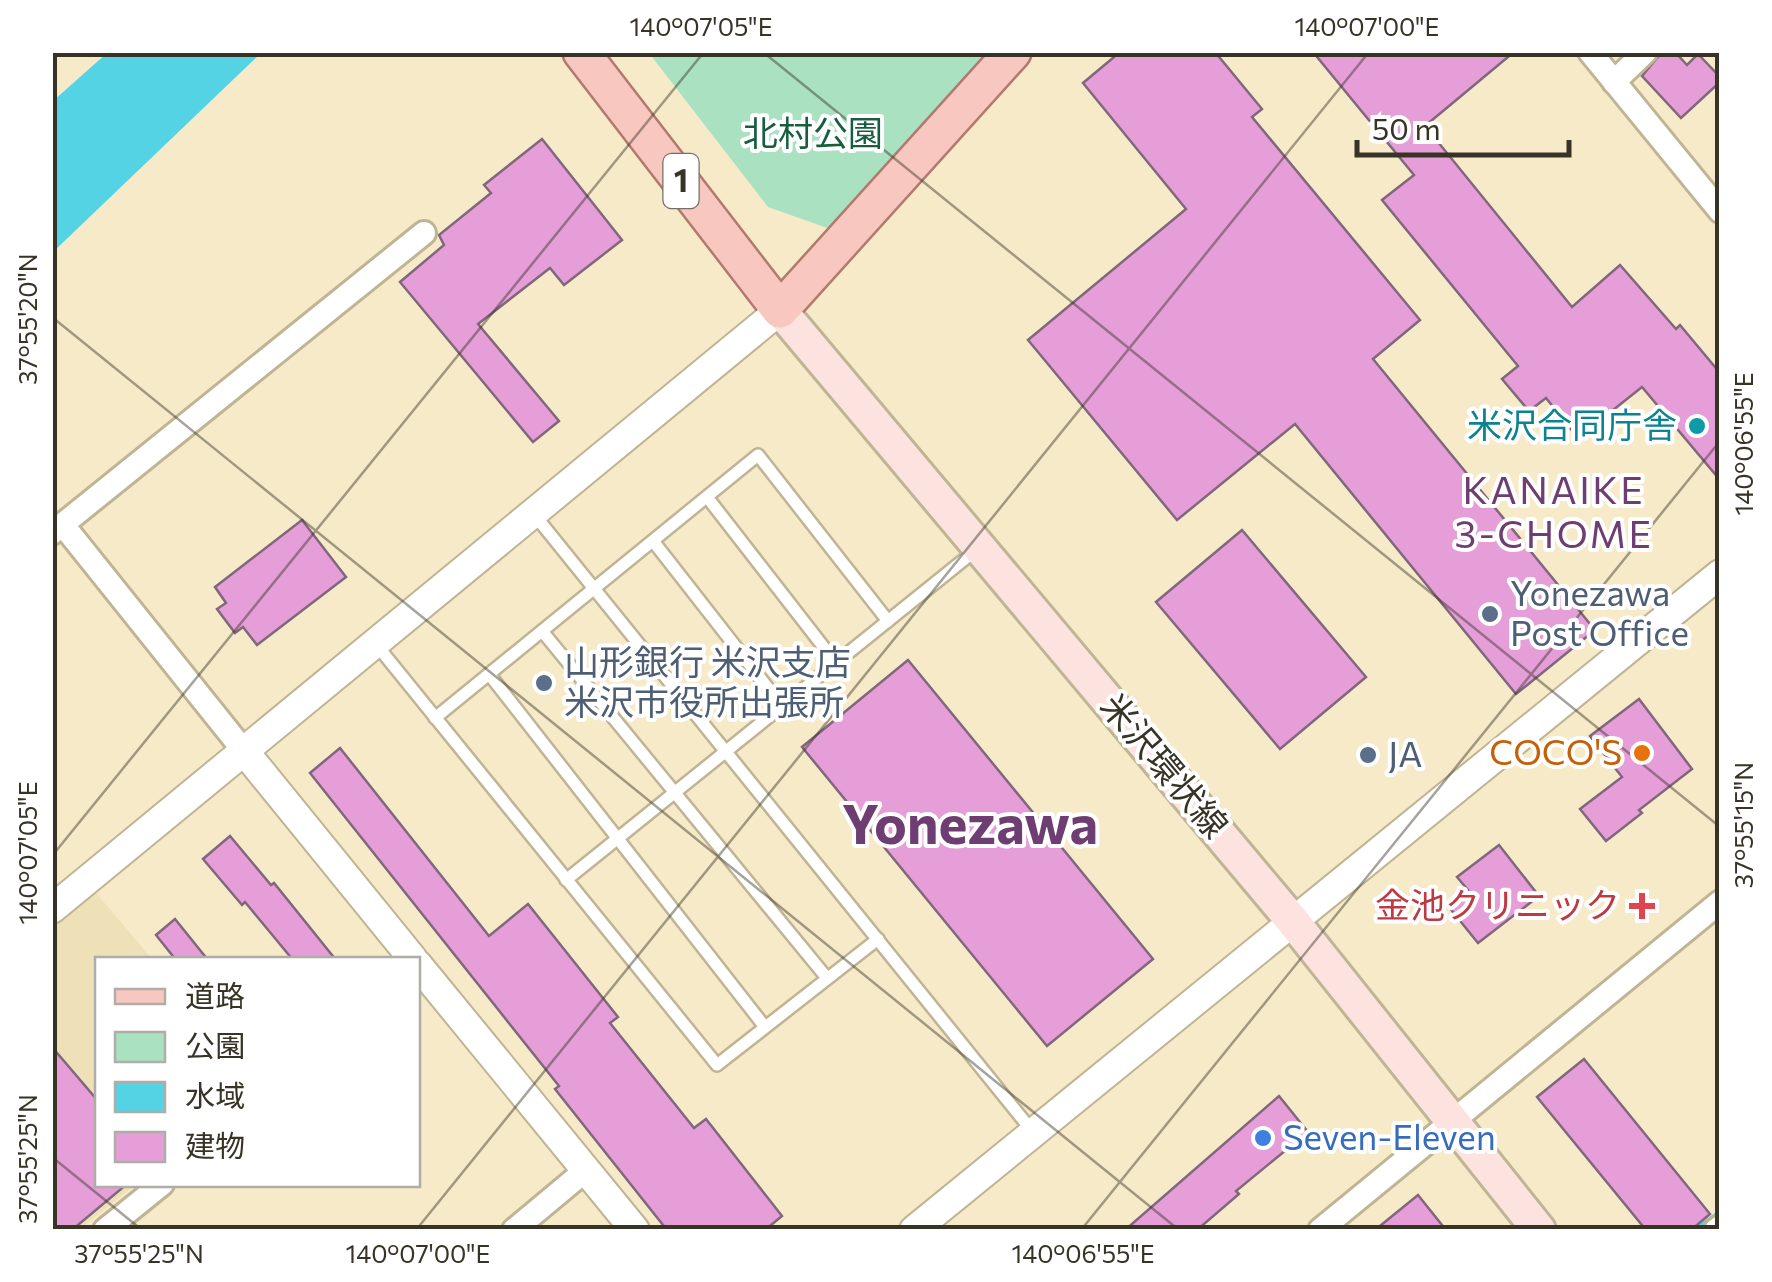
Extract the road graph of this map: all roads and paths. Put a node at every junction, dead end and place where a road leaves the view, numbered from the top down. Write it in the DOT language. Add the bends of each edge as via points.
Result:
graph roads {
  1 [pos="581,52"];
  2 [pos="1013,52"];
  3 [pos="1590,52"];
  4 [pos="1645,52"];
  5 [pos="1614,82"];
  6 [pos="1720,210"];
  7 [pos="424,232"];
  8 [pos="780,310"];
  9 [pos="707,497"];
  10 [pos="533,513"];
  11 [pos="58,529"];
  12 [pos="653,540"];
  13 [pos="980,547"];
  14 [pos="1720,574"];
  15 [pos="594,588"];
  16 [pos="888,621"];
  17 [pos="542,631"];
  18 [pos="375,643"];
  19 [pos="836,663"];
  20 [pos="488,674"];
  21 [pos="782,706"];
  22 [pos="435,718"];
  23 [pos="244,751"];
  24 [pos="726,752"];
  25 [pos="674,792"];
  26 [pos="618,838"];
  27 [pos="566,880"];
  28 [pos="1720,902"];
  29 [pos="52,909"];
  30 [pos="1292,919"];
  31 [pos="878,939"];
  32 [pos="408,957"];
  33 [pos="420,972"];
  34 [pos="827,978"];
  35 [pos="766,1026"];
  36 [pos="1450,1122"];
  37 [pos="1033,1132"];
  38 [pos="586,1170"];
  39 [pos="158,1187"];
  40 [pos="105,1230"];
  41 [pos="514,1230"];
  42 [pos="635,1230"];
  43 [pos="914,1230"];
  44 [pos="1320,1230"];
  45 [pos="1539,1230"];
  1 -- 8 [label="main road, 1"];
  2 -- 8 [label="main road"];
  3 -- 5 [label="street"];
  4 -- 5 [label="street"];
  5 -- 6 [label="street"];
  7 -- 11 [label="street"];
  8 -- 10 [label="street"];
  8 -- 13 [label="main road, 米沢環状線"];
  9 -- 12 [label="lane"];
  9 -- 16 [label="lane" via="758,455"];
  9 -- 19 [label="lane"];
  10 -- 15 [label="lane"];
  10 -- 18 [label="street"];
  11 -- 23 [label="street"];
  12 -- 15 [label="lane"];
  12 -- 21 [label="lane"];
  13 -- 16 [label="lane"];
  13 -- 30 [label="main road, 米沢環状線"];
  14 -- 30 [label="street"];
  15 -- 17 [label="lane"];
  15 -- 24 [label="lane"];
  16 -- 19 [label="lane"];
  17 -- 20 [label="lane"];
  17 -- 25 [label="lane"];
  18 -- 22 [label="lane"];
  18 -- 23 [label="street"];
  19 -- 21 [label="lane"];
  20 -- 22 [label="lane"];
  20 -- 26 [label="lane"];
  21 -- 24 [label="lane"];
  22 -- 27 [label="lane"];
  23 -- 29 [label="street"];
  23 -- 32 [label="street"];
  24 -- 25 [label="lane"];
  24 -- 31 [label="lane"];
  25 -- 26 [label="lane"];
  25 -- 34 [label="lane"];
  26 -- 27 [label="lane"];
  26 -- 35 [label="lane"];
  27 -- 35 [label="lane" via="717,1065"];
  28 -- 36 [label="street"];
  30 -- 36 [label="main road, 米沢環状線"];
  30 -- 37 [label="street"];
  31 -- 34 [label="lane"];
  31 -- 37 [label="lane"];
  33 -- 38 [label="street"];
  34 -- 35 [label="lane"];
  36 -- 44 [label="street"];
  36 -- 45 [label="main road, 米沢環状線"];
  37 -- 43 [label="street"];
  38 -- 41 [label="street"];
  38 -- 42 [label="street"];
  39 -- 40 [label="street"];
}
